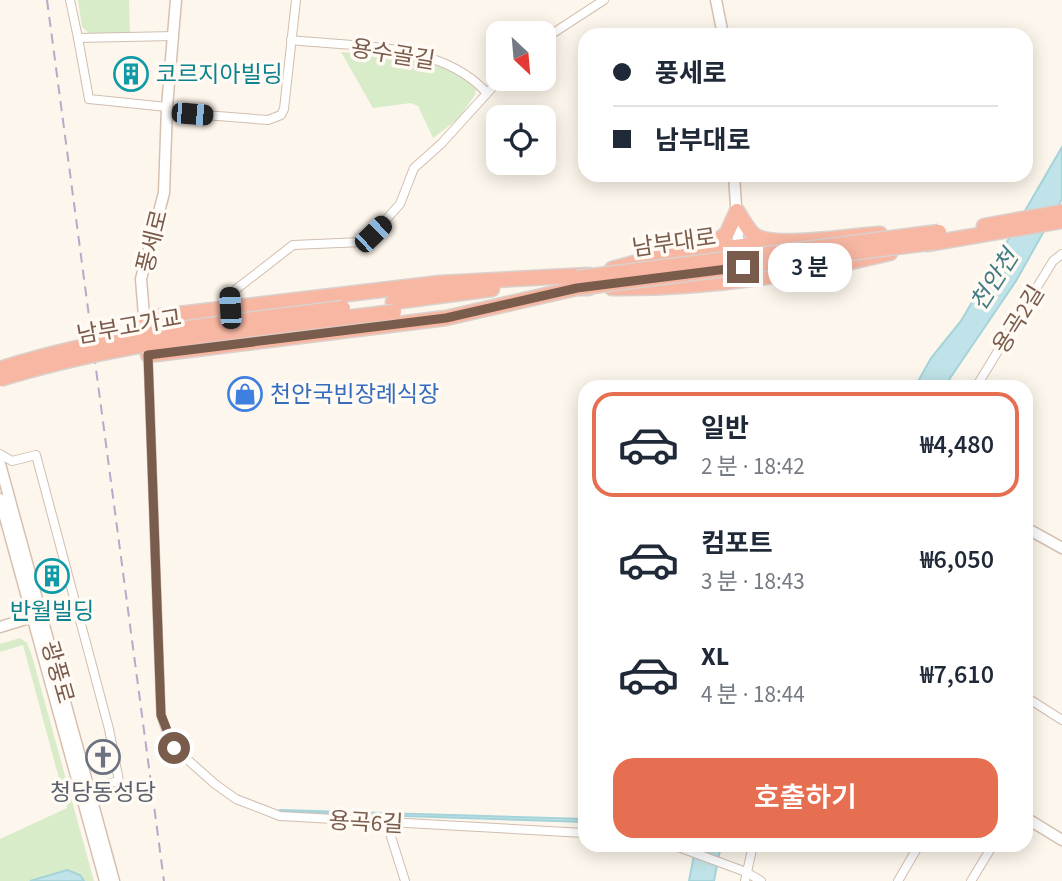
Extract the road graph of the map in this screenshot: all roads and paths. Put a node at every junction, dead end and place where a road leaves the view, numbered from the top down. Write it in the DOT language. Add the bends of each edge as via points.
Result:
graph roads {
  1 [pos="70,0"];
  2 [pos="176,0"];
  3 [pos="296,0"];
  4 [pos="604,0"];
  5 [pos="716,0"];
  6 [pos="722,28"];
  7 [pos="556,31"];
  8 [pos="174,36"];
  9 [pos="78,38"];
  10 [pos="291,40"];
  11 [pos="485,92"];
  12 [pos="167,109"];
  13 [pos="735,182"];
  14 [pos="737,211"];
  15 [pos="1062,212"];
  16 [pos="1062,221"];
  17 [pos="937,237"];
  18 [pos="791,241"];
  19 [pos="738,246"];
  20 [pos="707,250"];
  21 [pos="1062,254"];
  22 [pos="742,281"];
  23 [pos="577,283"];
  24 [pos="393,307"];
  25 [pos="230,308"];
  26 [pos="145,318"];
  27 [pos="233,344"];
  28 [pos="148,355"];
  29 [pos="0,369"];
  30 [pos="0,379"];
  31 [pos="980,380"];
  32 [pos="0,454"];
  33 [pos="12,461"];
  34 [pos="0,464"];
  35 [pos="3,476"];
  36 [pos="0,499"];
  37 [pos="1033,531"];
  38 [pos="1062,548"];
  39 [pos="76,606"];
  40 [pos="36,616"];
  41 [pos="0,627"];
  42 [pos="1033,701"];
  43 [pos="1062,720"];
  44 [pos="172,745"];
  45 [pos="89,788"];
  46 [pos="1033,822"];
  47 [pos="387,824"];
  48 [pos="578,833"];
  49 [pos="1062,840"];
  50 [pos="690,852"];
  51 [pos="750,852"];
  52 [pos="915,852"];
  53 [pos="989,852"];
  54 [pos="742,875"];
  55 [pos="105,881"];
  56 [pos="114,881"];
  57 [pos="405,881"];
  58 [pos="761,881"];
  59 [pos="898,881"];
  60 [pos="971,881"];
  1 -- 9 [label="street"];
  2 -- 8 [label="street, 풍세로"];
  3 -- 10 [label="street"];
  4 -- 7 [label="street"];
  5 -- 6 [label="street"];
  8 -- 9 [label="street"];
  8 -- 12 [label="street, 풍세로"];
  9 -- 12 [label="street" via="89,99"];
  10 -- 11 [label="street, 용수골길" via="430,56 453,65"];
  10 -- 12 [label="street" via="284,109 275,118 268,121"];
  11 -- 25 [label="street" via="414,169 400,204 373,234 362,242 293,245 230,294"];
  12 -- 26 [label="street, 풍세로" via="164,193 142,279"];
  13 -- 14 [label="street"];
  14 -- 18 [label="highway" via="752,234"];
  14 -- 19 [label="street"];
  14 -- 20 [label="highway" via="727,233"];
  15 -- 17 [label="highway, 남부대로"];
  16 -- 17 [label="highway, 남부대로" via="980,236"];
  17 -- 18 [label="highway"];
  17 -- 22 [label="highway" via="830,267"];
  17 -- 23 [label="highway, 남부대로, bridge"];
  18 -- 19 [label="highway"];
  19 -- 20 [label="highway"];
  19 -- 22 [label="street"];
  20 -- 23 [label="highway" via="664,256"];
  21 -- 31 [label="street, 용곡2길"];
  22 -- 23 [label="highway" via="674,289"];
  23 -- 24 [label="highway, 남부대로"];
  23 -- 25 [label="highway" via="440,283"];
  23 -- 27 [label="highway" via="446,318"];
  24 -- 29 [label="highway, 남부고가교, bridge" via="148,333 87,344"];
  24 -- 30 [label="highway, 남부고가교, bridge" via="149,343"];
  25 -- 26 [label="highway"];
  25 -- 27 [label="street"];
  26 -- 28 [label="street, 풍세로"];
  27 -- 28 [label="highway"];
  28 -- 44 [label="street, 풍세로" via="161,715"];
  32 -- 33 [label="street"];
  33 -- 35 [label="street"];
  33 -- 39 [label="street" via="37,455"];
  34 -- 35 [label="street, 광풍로"];
  35 -- 40 [label="street, 광풍로"];
  36 -- 40 [label="street, 광풍로"];
  37 -- 38 [label="street"];
  39 -- 40 [label="street"];
  39 -- 45 [label="street" via="119,781"];
  40 -- 41 [label="street"];
  40 -- 45 [label="street, 광풍로"];
  40 -- 55 [label="street, 광풍로"];
  42 -- 43 [label="street"];
  44 -- 47 [label="street, 용곡6길" via="215,784 260,811"];
  45 -- 56 [label="street, 광풍로"];
  46 -- 49 [label="street"];
  47 -- 48 [label="street, 용곡6길"];
  47 -- 57 [label="street"];
  50 -- 54 [label="street"];
  51 -- 54 [label="street"];
  52 -- 59 [label="street"];
  53 -- 60 [label="street"];
  54 -- 58 [label="street"];
}
